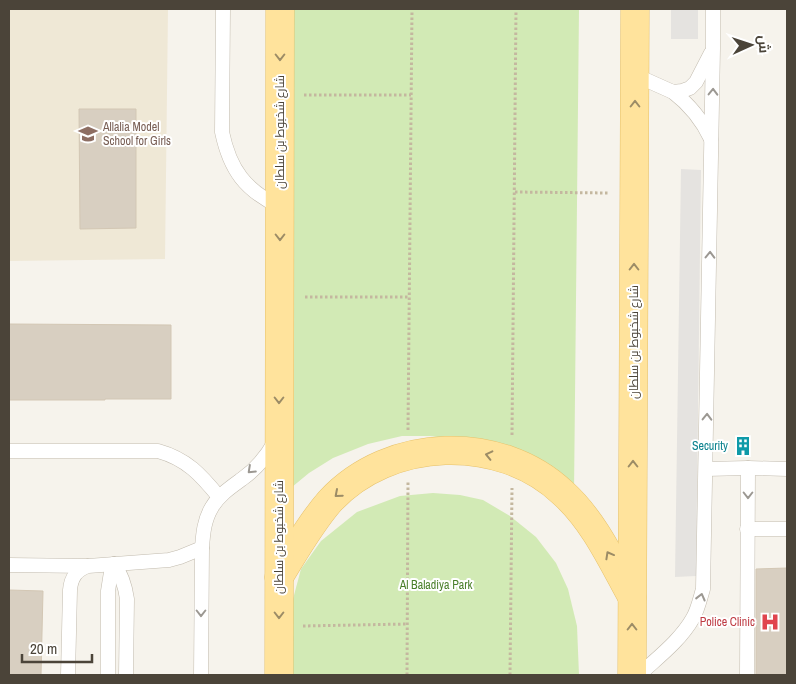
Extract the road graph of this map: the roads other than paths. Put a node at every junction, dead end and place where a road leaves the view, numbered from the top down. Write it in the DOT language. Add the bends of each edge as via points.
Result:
graph roads {
  1 [pos="223,9"];
  2 [pos="280,9"];
  3 [pos="635,9"];
  4 [pos="713,9"];
  5 [pos="713,48"];
  6 [pos="635,74"];
  7 [pos="673,92"];
  8 [pos="712,140"];
  9 [pos="280,207"];
  10 [pos="280,431"];
  11 [pos="9,451"];
  12 [pos="748,468"];
  13 [pos="706,469"];
  14 [pos="787,469"];
  15 [pos="219,497"];
  16 [pos="748,529"];
  17 [pos="787,529"];
  18 [pos="202,548"];
  19 [pos="114,564"];
  20 [pos="9,565"];
  21 [pos="88,566"];
  22 [pos="279,577"];
  23 [pos="632,598"];
  24 [pos="68,675"];
  25 [pos="108,675"];
  26 [pos="126,675"];
  27 [pos="201,675"];
  28 [pos="278,675"];
  29 [pos="632,675"];
  30 [pos="639,675"];
  31 [pos="747,675"];
  1 -- 9 [label="lane" via="222,132 230,159 245,183"];
  2 -- 9 [label="main road, شارع شخبوط بن سلطان, one-way"];
  3 -- 6 [label="main road, شارع شخبوط بن سلطان"];
  4 -- 5 [label="lane"];
  5 -- 7 [label="lane" via="696,82 690,88"];
  8 -- 5 [label="lane, one-way"];
  6 -- 7 [label="lane"];
  23 -- 6 [label="main road, شارع شخبوط بن سلطان, one-way"];
  7 -- 8 [label="lane" via="696,113"];
  13 -- 8 [label="lane, one-way"];
  9 -- 10 [label="main road, شارع شخبوط بن سلطان, one-way"];
  10 -- 15 [label="lane, one-way" via="254,469"];
  10 -- 22 [label="main road, شارع شخبوط بن سلطان"];
  11 -- 15 [label="lane" via="158,451 186,463"];
  12 -- 13 [label="lane"];
  12 -- 14 [label="lane"];
  12 -- 16 [label="lane, one-way"];
  30 -- 13 [label="lane, one-way" via="685,630 699,604 704,574"];
  15 -- 18 [label="lane" via="206,521"];
  16 -- 17 [label="lane"];
  16 -- 31 [label="lane"];
  18 -- 19 [label="lane" via="169,560"];
  18 -- 27 [label="lane, one-way"];
  19 -- 21 [label="lane"];
  19 -- 25 [label="lane" via="108,590"];
  19 -- 26 [label="lane" via="126,589"];
  20 -- 21 [label="lane"];
  21 -- 24 [label="lane" via="74,574 70,582"];
  23 -- 22 [label="main road, one-way" via="600,539 563,492 512,461 460,450 434,450 408,456 380,465 354,481 331,500 312,524"];
  22 -- 28 [label="main road, شارع شخبوط بن سلطان, one-way"];
  29 -- 23 [label="main road, شارع شخبوط بن سلطان, one-way"];
}
